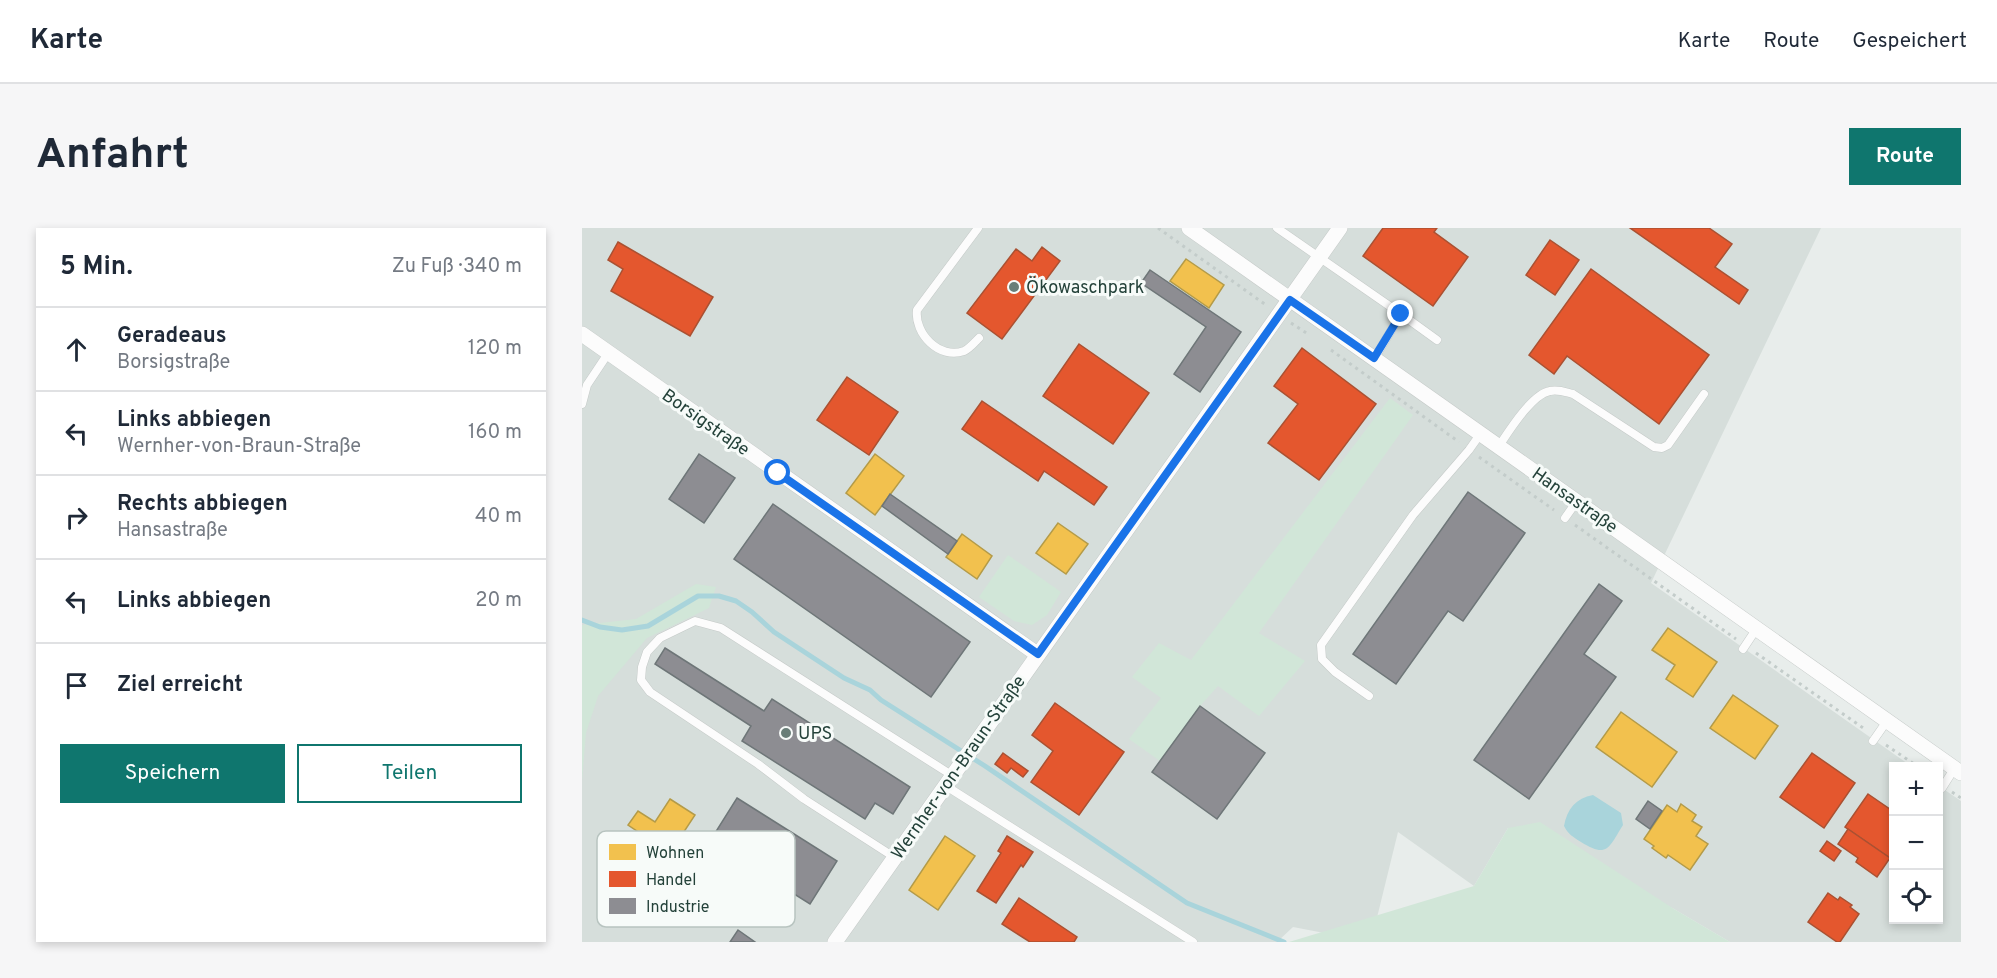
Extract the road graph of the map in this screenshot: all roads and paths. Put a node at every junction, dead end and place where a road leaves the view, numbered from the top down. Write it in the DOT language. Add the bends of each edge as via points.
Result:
graph roads {
  1 [pos="978,228"];
  2 [pos="1158,228"];
  3 [pos="1189,228"];
  4 [pos="1277,228"];
  5 [pos="1340,228"];
  6 [pos="1320,257"];
  7 [pos="1290,300"];
  8 [pos="1401,314"];
  9 [pos="1280,315"];
  10 [pos="582,334"];
  11 [pos="979,338"];
  12 [pos="1315,339"];
  13 [pos="1437,340"];
  14 [pos="1324,346"];
  15 [pos="609,352"];
  16 [pos="1374,358"];
  17 [pos="1704,394"];
  18 [pos="582,404"];
  19 [pos="1481,433"];
  20 [pos="1499,446"];
  21 [pos="1469,450"];
  22 [pos="1577,501"];
  23 [pos="1565,518"];
  24 [pos="1757,628"];
  25 [pos="1744,647"];
  26 [pos="1038,654"];
  27 [pos="1369,696"];
  28 [pos="1887,721"];
  29 [pos="1875,739"];
  30 [pos="1911,762"];
  31 [pos="1958,771"];
  32 [pos="953,776"];
  33 [pos="1943,787"];
  34 [pos="894,857"];
  35 [pos="835,942"];
  36 [pos="1193,942"];
  1 -- 11 [label="lane" via="917,310 916,319 937,348 965,350"];
  2 -- 9 [label="path"];
  3 -- 7 [label="street, Hansastraße"];
  4 -- 6 [label="lane"];
  5 -- 6 [label="street, Wernher-von-Braun-Straße"];
  6 -- 7 [label="street, Wernher-von-Braun-Straße"];
  6 -- 8 [label="lane"];
  7 -- 9 [label="street, Wernher-von-Braun-Straße"];
  7 -- 16 [label="street, Hansastraße"];
  8 -- 13 [label="lane"];
  8 -- 16 [label="lane"];
  9 -- 12 [label="path"];
  9 -- 26 [label="street, Wernher-von-Braun-Straße"];
  10 -- 15 [label="street, Borsigstraße"];
  14 -- 21 [label="path"];
  15 -- 18 [label="lane" via="587,385"];
  15 -- 26 [label="street, Borsigstraße"];
  16 -- 19 [label="street, Hansastraße"];
  17 -- 20 [label="lane" via="1662,448 1654,447 1584,400 1561,390 1537,396"];
  19 -- 20 [label="street, Hansastraße"];
  19 -- 21 [label="lane"];
  20 -- 22 [label="street, Hansastraße"];
  21 -- 23 [label="path"];
  21 -- 27 [label="lane" via="1413,515 1321,645 1322,659"];
  22 -- 23 [label="lane"];
  22 -- 24 [label="street, Hansastraße"];
  23 -- 25 [label="path"];
  24 -- 25 [label="lane"];
  24 -- 28 [label="street, Hansastraße"];
  25 -- 29 [label="path"];
  26 -- 32 [label="street, Wernher-von-Braun-Straße"];
  28 -- 29 [label="lane"];
  28 -- 31 [label="street, Hansastraße"];
  29 -- 30 [label="path"];
  31 -- 33 [label="lane"];
  32 -- 34 [label="street, Wernher-von-Braun-Straße"];
  32 -- 34 [label="lane" via="721,628 695,621 660,638 647,652 641,680 650,692"];
  32 -- 36 [label="lane"];
  34 -- 35 [label="street, Wernher-von-Braun-Straße"];
}
